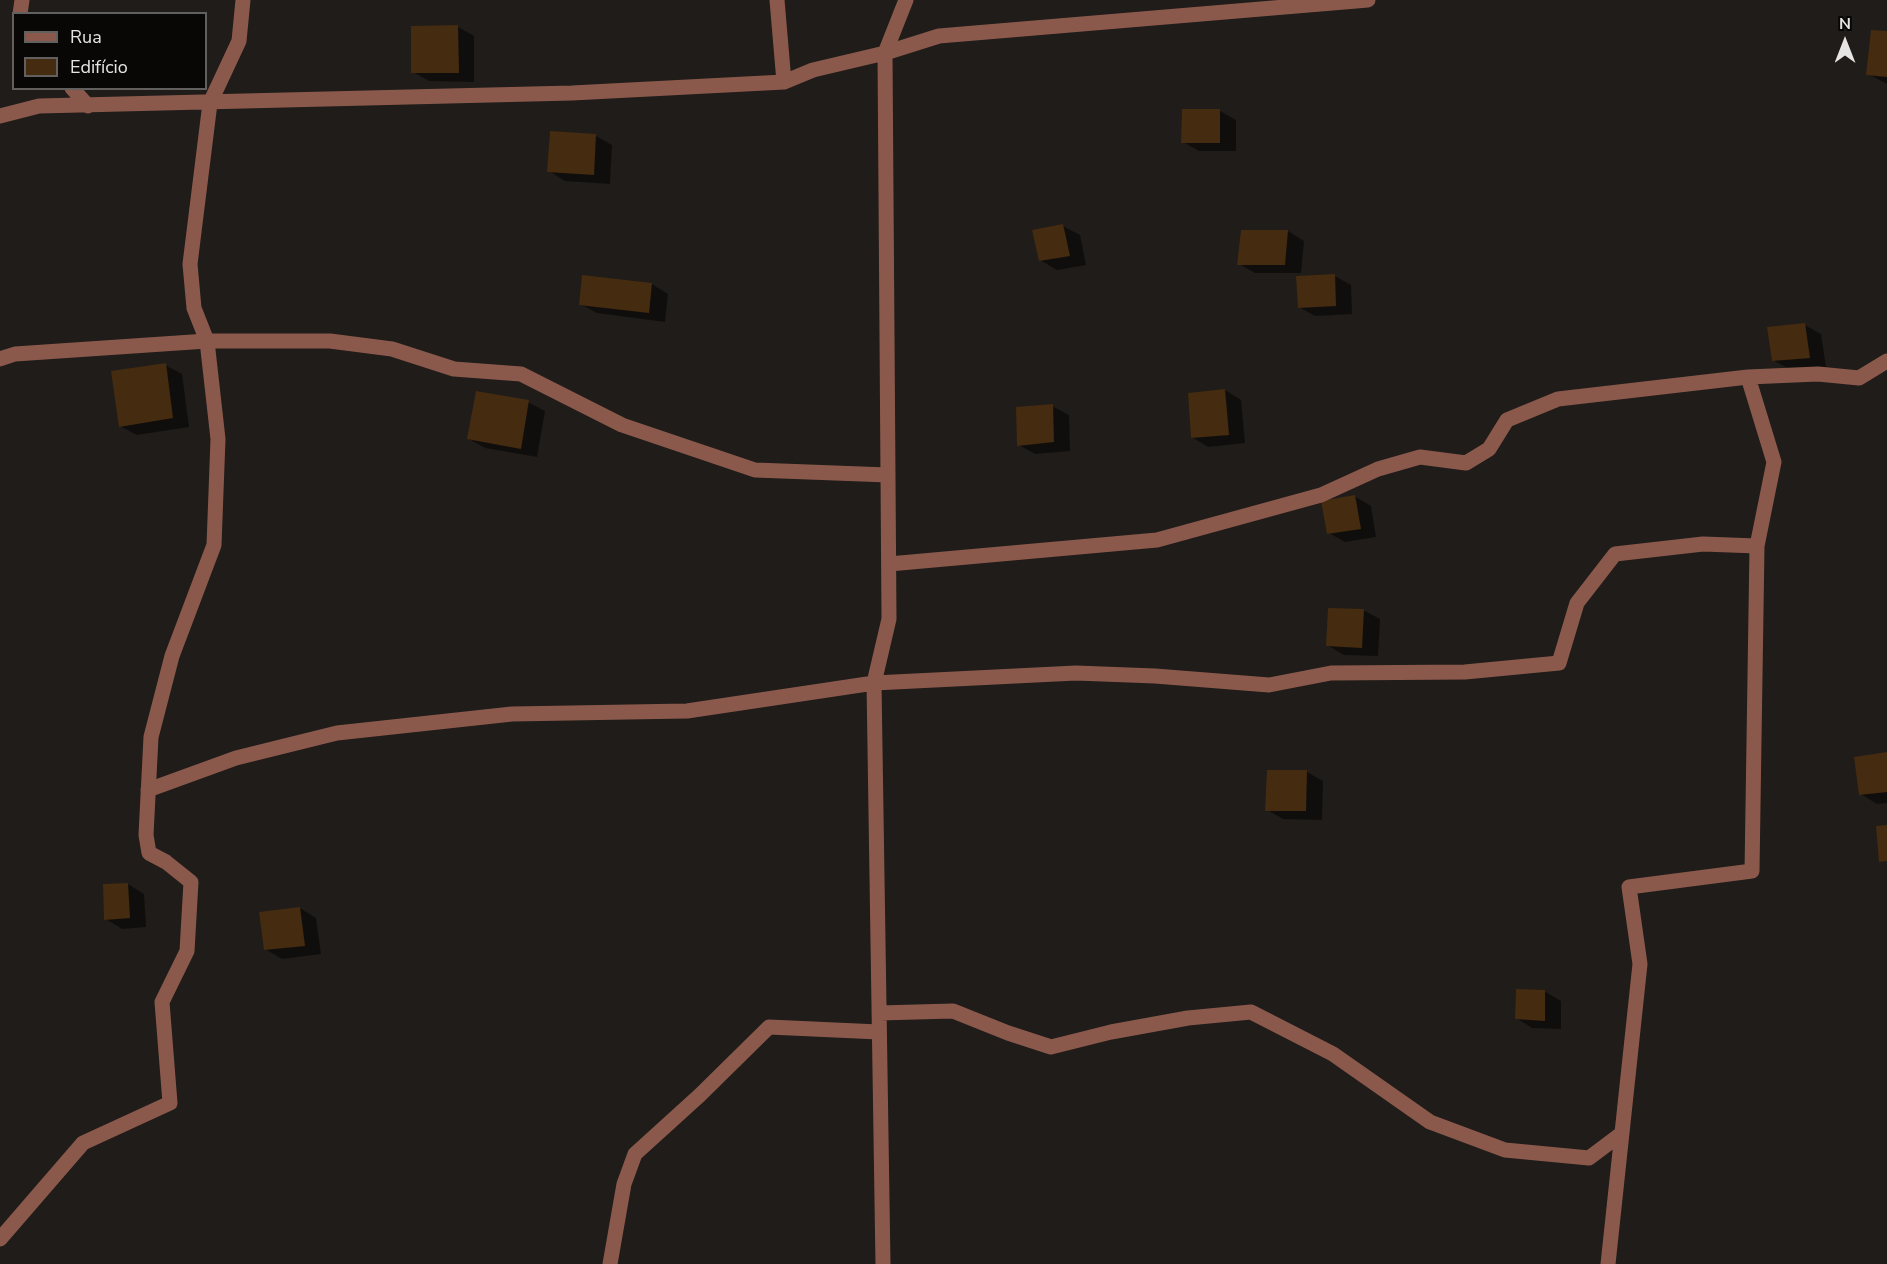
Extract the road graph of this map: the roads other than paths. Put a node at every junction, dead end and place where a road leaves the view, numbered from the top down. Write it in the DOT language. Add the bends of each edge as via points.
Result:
graph roads {
  1 [pos="243,0"];
  2 [pos="777,0"];
  3 [pos="906,0"];
  4 [pos="1368,0"];
  5 [pos="885,53"];
  6 [pos="784,82"];
  7 [pos="74,90"];
  8 [pos="210,103"];
  9 [pos="88,106"];
  10 [pos="0,116"];
  11 [pos="207,341"];
  12 [pos="0,359"];
  13 [pos="1887,361"];
  14 [pos="1748,377"];
  15 [pos="888,476"];
  16 [pos="1757,546"];
  17 [pos="889,564"];
  18 [pos="873,683"];
  19 [pos="148,790"];
  20 [pos="879,1013"];
  21 [pos="879,1032"];
  22 [pos="1621,1134"];
  23 [pos="0,1239"];
  24 [pos="610,1264"];
  25 [pos="883,1264"];
  26 [pos="1608,1264"];
  1 -- 8 [label="street" via="239,41"];
  2 -- 6 [label="street"];
  3 -- 5 [label="street"];
  4 -- 5 [label="street" via="939,36"];
  5 -- 6 [label="street" via="813,70"];
  5 -- 15 [label="street"];
  6 -- 8 [label="street" via="572,93"];
  7 -- 9 [label="street"];
  8 -- 9 [label="street"];
  8 -- 11 [label="street" via="190,264 194,308"];
  9 -- 10 [label="street" via="39,106"];
  11 -- 12 [label="street" via="15,354"];
  11 -- 15 [label="street" via="330,341 392,349 454,369 521,374 622,425 755,470"];
  11 -- 19 [label="street" via="218,439 214,545 172,656 151,736"];
  13 -- 14 [label="street" via="1859,378 1818,374"];
  14 -- 16 [label="street" via="1774,462"];
  14 -- 17 [label="street" via="1558,399 1508,420 1489,449 1466,463 1420,457 1378,469 1321,495 1157,540"];
  15 -- 17 [label="street"];
  16 -- 18 [label="street" via="1703,544 1615,554 1577,603 1559,663 1465,672 1331,673 1269,685 1076,673"];
  16 -- 22 [label="street" via="1752,871 1629,887 1640,964"];
  17 -- 18 [label="street" via="889,619"];
  18 -- 19 [label="street" via="687,711 512,714 337,734 236,758"];
  18 -- 20 [label="street"];
  19 -- 23 [label="street" via="146,835 150,853 191,882 187,951 162,1002 170,1103 83,1143"];
  20 -- 21 [label="street"];
  20 -- 22 [label="street" via="953,1011 1051,1047 1188,1018 1251,1012 1333,1054 1430,1122 1505,1150 1589,1158"];
  21 -- 24 [label="street" via="769,1027 635,1154 624,1184"];
  21 -- 25 [label="street"];
  22 -- 26 [label="street"];
}
